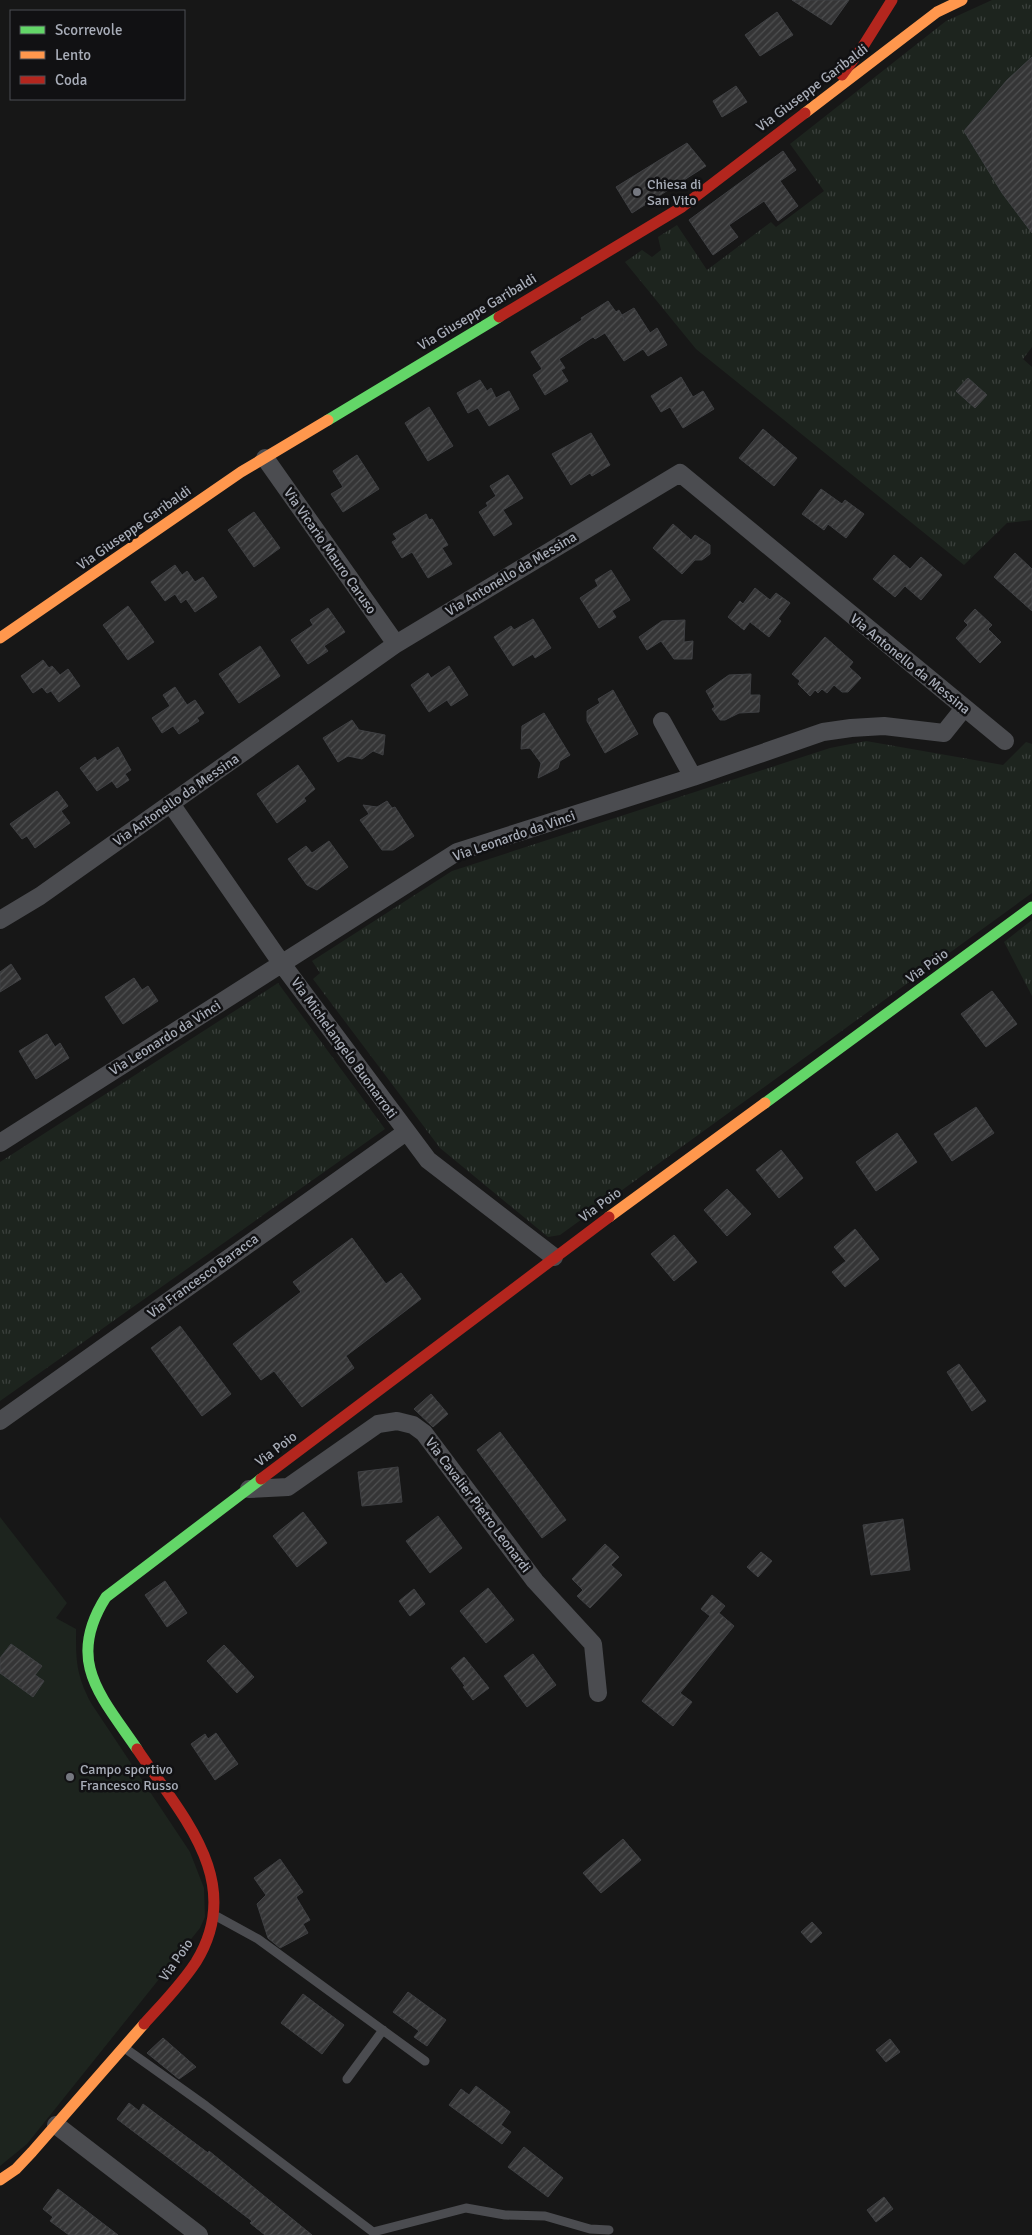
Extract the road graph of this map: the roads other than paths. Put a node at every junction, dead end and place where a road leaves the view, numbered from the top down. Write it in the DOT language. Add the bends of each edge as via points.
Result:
graph roads {
  1 [pos="892,0"];
  2 [pos="940,0"];
  3 [pos="962,0"];
  4 [pos="926,3"];
  5 [pos="937,12"];
  6 [pos="824,99"];
  7 [pos="265,458"];
  8 [pos="0,638"];
  9 [pos="396,644"];
  10 [pos="964,708"];
  11 [pos="662,722"];
  12 [pos="1005,741"];
  13 [pos="693,777"];
  14 [pos="171,804"];
  15 [pos="1032,907"];
  16 [pos="0,920"];
  17 [pos="282,964"];
  18 [pos="406,1132"];
  19 [pos="0,1143"];
  20 [pos="554,1257"];
  21 [pos="0,1421"];
  22 [pos="248,1489"];
  23 [pos="598,1693"];
  24 [pos="216,1916"];
  25 [pos="383,2030"];
  26 [pos="124,2047"];
  27 [pos="425,2061"];
  28 [pos="347,2079"];
  29 [pos="56,2125"];
  30 [pos="0,2180"];
  31 [pos="608,2230"];
  32 [pos="199,2235"];
  1 -- 6 [label="street"];
  2 -- 5 [label="street"];
  3 -- 5 [label="street, Via Giuseppe Garibaldi"];
  4 -- 5 [label="street"];
  5 -- 6 [label="street, Via Giuseppe Garibaldi"];
  6 -- 7 [label="street, Via Giuseppe Garibaldi" via="682,207"];
  7 -- 8 [label="street, Via Giuseppe Garibaldi"];
  7 -- 9 [label="street, Via Vicario Mauro Caruso"];
  9 -- 10 [label="street, Via Antonello da Messina" via="680,473"];
  9 -- 14 [label="street, Via Antonello da Messina"];
  10 -- 12 [label="street, Via Antonello da Messina"];
  10 -- 13 [label="street, Via Leonardo da Vinci" via="944,733 884,726 833,731"];
  11 -- 13 [label="street"];
  13 -- 17 [label="street, Via Leonardo da Vinci" via="457,852"];
  14 -- 16 [label="street, Via Antonello da Messina" via="40,896"];
  14 -- 17 [label="street, Via Michelangelo Buonarroti"];
  15 -- 20 [label="street, Via Poio"];
  17 -- 18 [label="street, Via Michelangelo Buonarroti"];
  17 -- 19 [label="street, Via Leonardo da Vinci"];
  18 -- 20 [label="street, Via Michelangelo Buonarroti" via="428,1160"];
  18 -- 21 [label="street, Via Francesco Baracca"];
  20 -- 22 [label="street, Via Poio"];
  22 -- 23 [label="street, Via Cavalier Pietro Leonardi" via="288,1487 378,1424 397,1421 413,1425 424,1432 535,1581 593,1644"];
  22 -- 24 [label="street, Via Poio" via="106,1597 95,1613 87,1646 88,1664 95,1686 201,1845 210,1867"];
  24 -- 25 [label="lane" via="258,1938"];
  24 -- 26 [label="street, Via Poio" via="200,1957"];
  25 -- 27 [label="lane"];
  25 -- 28 [label="lane"];
  26 -- 29 [label="street, Via Poio"];
  26 -- 31 [label="lane" via="373,2232 466,2208 505,2215 545,2216 590,2229"];
  29 -- 30 [label="street, Via Poio" via="16,2169"];
  29 -- 32 [label="street"];
}
